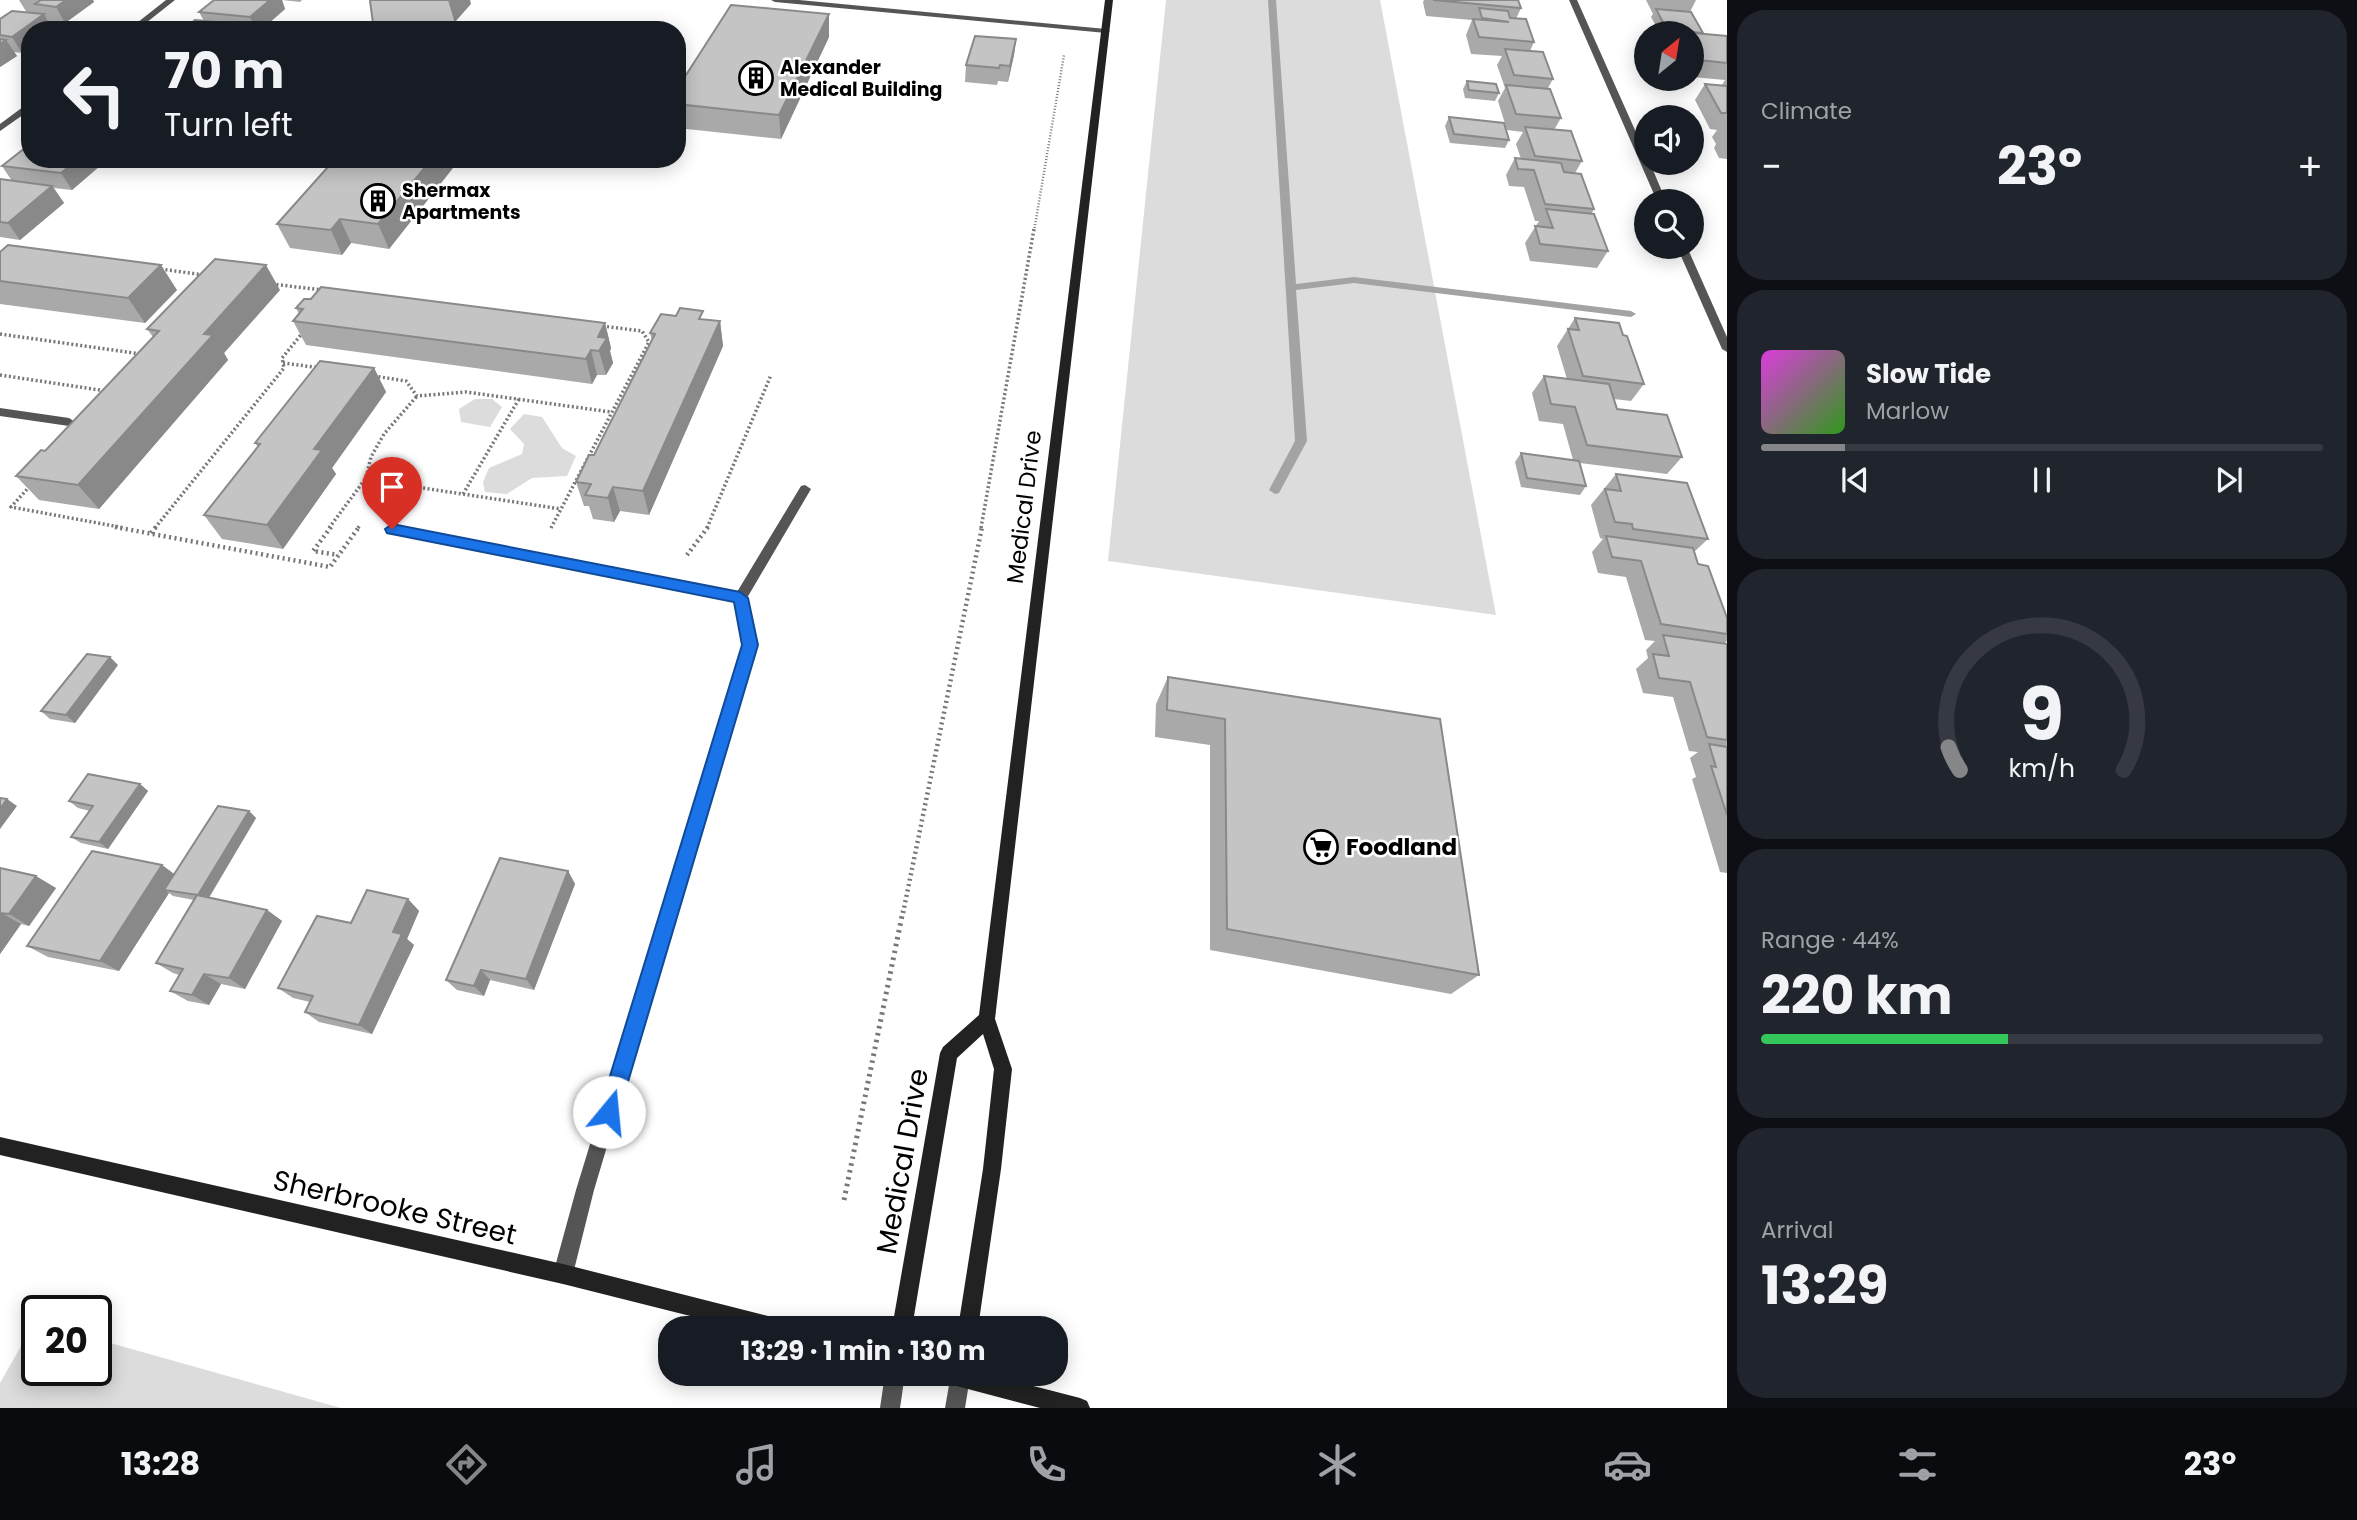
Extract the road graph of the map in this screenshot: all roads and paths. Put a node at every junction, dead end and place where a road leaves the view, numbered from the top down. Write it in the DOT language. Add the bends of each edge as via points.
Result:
graph roads {
  1 [pos="172,0"];
  2 [pos="775,0"];
  3 [pos="1108,0"];
  4 [pos="1573,0"];
  5 [pos="144,21"];
  6 [pos="1073,28"];
  7 [pos="1106,31"];
  8 [pos="21,113"];
  9 [pos="0,128"];
  10 [pos="1657,189"];
  11 [pos="1688,259"];
  12 [pos="151,268"];
  13 [pos="206,275"];
  14 [pos="271,284"];
  15 [pos="323,290"];
  16 [pos="602,326"];
  17 [pos="305,330"];
  18 [pos="1723,330"];
  19 [pos="0,334"];
  20 [pos="1727,349"];
  21 [pos="283,363"];
  22 [pos="137,364"];
  23 [pos="324,369"];
  24 [pos="0,375"];
  25 [pos="365,375"];
  26 [pos="771,375"];
  27 [pos="417,396"];
  28 [pos="519,399"];
  29 [pos="105,402"];
  30 [pos="0,412"];
  31 [pos="612,412"];
  32 [pos="69,422"];
  33 [pos="366,478"];
  34 [pos="37,480"];
  35 [pos="390,483"];
  36 [pos="805,489"];
  37 [pos="463,494"];
  38 [pos="561,509"];
  39 [pos="368,514"];
  40 [pos="360,524"];
  41 [pos="392,529"];
  42 [pos="150,533"];
  43 [pos="338,555"];
  44 [pos="687,555"];
  45 [pos="535,557"];
  46 [pos="740,598"];
  47 [pos="987,1019"];
  48 [pos="0,1146"];
  49 [pos="845,1200"];
  50 [pos="563,1274"];
  51 [pos="729,1316"];
  52 [pos="904,1316"];
  53 [pos="970,1316"];
  54 [pos="893,1386"];
  55 [pos="956,1386"];
  56 [pos="998,1386"];
  57 [pos="890,1408"];
  58 [pos="955,1408"];
  59 [pos="1080,1408"];
  1 -- 5 [label="street"];
  2 -- 6 [label="street"];
  3 -- 7 [label="main road, Medical Drive"];
  4 -- 10 [label="street"];
  6 -- 7 [label="street"];
  6 -- 49 [label="path" via="1064,56 987,500"];
  7 -- 47 [label="main road, Medical Drive"];
  8 -- 9 [label="street"];
  11 -- 18 [label="street"];
  12 -- 13 [label="path"];
  14 -- 15 [label="path"];
  16 -- 31 [label="path" via="642,331 649,342"];
  17 -- 21 [label="path"];
  18 -- 20 [label="street"];
  19 -- 22 [label="path" via="145,354"];
  21 -- 23 [label="path"];
  21 -- 42 [label="path" via="285,368"];
  24 -- 29 [label="path" via="112,392"];
  25 -- 27 [label="path" via="406,381"];
  26 -- 44 [label="path" via="705,533"];
  27 -- 28 [label="path" via="466,392"];
  27 -- 33 [label="path" via="365,464"];
  28 -- 31 [label="path"];
  28 -- 37 [label="path"];
  30 -- 32 [label="street"];
  31 -- 38 [label="path"];
  33 -- 35 [label="path"];
  33 -- 43 [label="path" via="313,551"];
  34 -- 42 [label="path" via="11,507"];
  35 -- 37 [label="path"];
  35 -- 39 [label="path"];
  36 -- 46 [label="street"];
  37 -- 38 [label="path"];
  38 -- 45 [label="path"];
  40 -- 43 [label="path"];
  41 -- 45 [label="street"];
  42 -- 43 [label="path" via="330,567"];
  45 -- 46 [label="street"];
  46 -- 50 [label="street" via="750,645"];
  47 -- 52 [label="main road, Medical Drive" via="949,1053"];
  47 -- 53 [label="main road, Medical Drive" via="1003,1069"];
  48 -- 50 [label="main road, Sherbrooke Street"];
  50 -- 51 [label="main road, Sherbrooke Street"];
  54 -- 57 [label="street"];
  55 -- 58 [label="street"];
  56 -- 59 [label="main road"];
}
